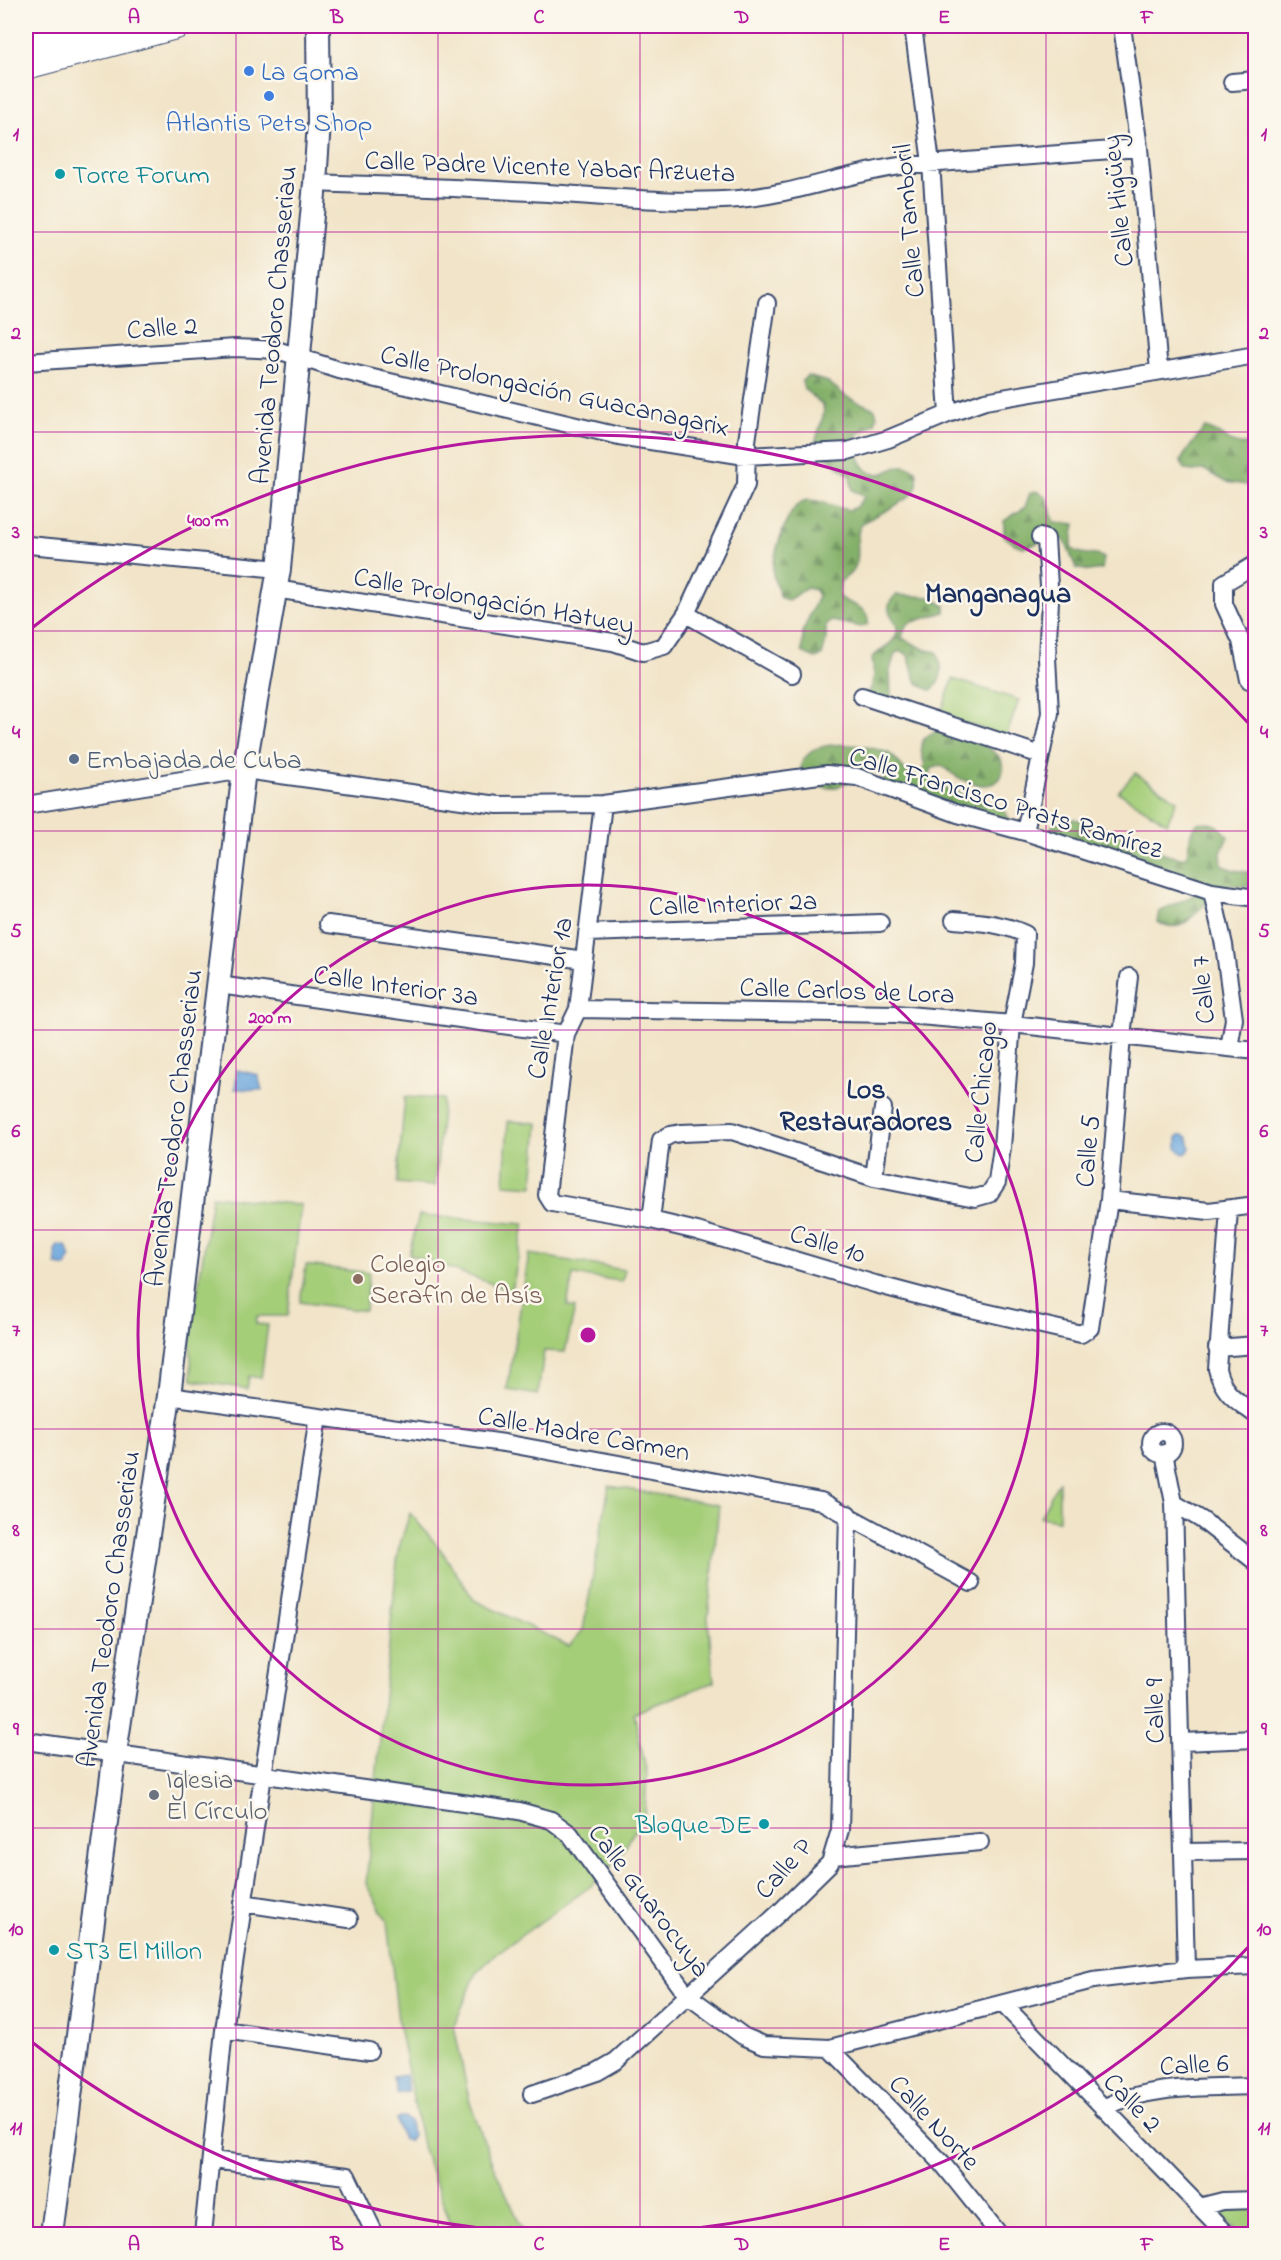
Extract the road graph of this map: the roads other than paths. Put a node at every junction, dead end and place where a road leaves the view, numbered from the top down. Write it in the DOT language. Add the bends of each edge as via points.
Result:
graph roads {
  1 [pos="34,26"];
  2 [pos="105,26"];
  3 [pos="176,26"];
  4 [pos="318,26"];
  5 [pos="913,26"];
  6 [pos="1122,26"];
  7 [pos="26,28"];
  8 [pos="26,48"];
  9 [pos="26,66"];
  10 [pos="1256,80"];
  11 [pos="1232,82"];
  12 [pos="1139,148"];
  13 [pos="931,164"];
  14 [pos="315,183"];
  15 [pos="767,303"];
  16 [pos="1256,355"];
  17 [pos="300,357"];
  18 [pos="26,362"];
  19 [pos="1159,371"];
  20 [pos="948,414"];
  21 [pos="745,456"];
  22 [pos="1040,537"];
  23 [pos="29,546"];
  24 [pos="1256,564"];
  25 [pos="277,579"];
  26 [pos="687,614"];
  27 [pos="792,674"];
  28 [pos="1249,680"];
  29 [pos="862,696"];
  30 [pos="1041,755"];
  31 [pos="244,770"];
  32 [pos="603,804"];
  33 [pos="26,805"];
  34 [pos="1025,832"];
  35 [pos="1212,892"];
  36 [pos="1256,898"];
  37 [pos="954,920"];
  38 [pos="880,923"];
  39 [pos="328,924"];
  40 [pos="587,933"];
  41 [pos="584,960"];
  42 [pos="1129,977"];
  43 [pos="219,985"];
  44 [pos="578,1009"];
  45 [pos="1012,1024"];
  46 [pos="566,1034"];
  47 [pos="1122,1036"];
  48 [pos="1229,1048"];
  49 [pos="1256,1051"];
  50 [pos="883,1108"];
  51 [pos="874,1178"];
  52 [pos="549,1200"];
  53 [pos="1109,1200"];
  54 [pos="1256,1205"];
  55 [pos="1229,1210"];
  56 [pos="651,1220"];
  57 [pos="1090,1328"];
  58 [pos="1256,1345"];
  59 [pos="1217,1348"];
  60 [pos="169,1396"];
  61 [pos="1256,1415"];
  62 [pos="318,1417"];
  63 [pos="1164,1453"];
  64 [pos="1174,1503"];
  65 [pos="848,1514"];
  66 [pos="1256,1562"];
  67 [pos="971,1583"];
  68 [pos="1256,1739"];
  69 [pos="26,1741"];
  70 [pos="1181,1742"];
  71 [pos="115,1753"];
  72 [pos="263,1775"];
  73 [pos="980,1842"];
  74 [pos="1256,1851"];
  75 [pos="1184,1852"];
  76 [pos="833,1856"];
  77 [pos="243,1903"];
  78 [pos="349,1919"];
  79 [pos="1256,1966"];
  80 [pos="1186,1969"];
  81 [pos="687,1995"];
  82 [pos="1003,2004"];
  83 [pos="224,2030"];
  84 [pos="830,2048"];
  85 [pos="369,2051"];
  86 [pos="1256,2086"];
  87 [pos="532,2094"];
  88 [pos="1103,2108"];
  89 [pos="211,2160"];
  90 [pos="1256,2200"];
  91 [pos="1199,2207"];
  92 [pos="52,2235"];
  93 [pos="203,2235"];
  94 [pos="375,2235"];
  95 [pos="999,2235"];
  96 [pos="1226,2235"];
  1 -- 7 [label="highway"];
  2 -- 8 [label="highway"];
  3 -- 9 [label="main road"];
  4 -- 14 [label="street, Avenida Teodoro Chasseriau"];
  5 -- 13 [label="street, Calle Tamboril"];
  6 -- 12 [label="street, Calle Higüey"];
  10 -- 11 [label="street"];
  12 -- 13 [label="street, Calle Padre Vicente Yabar Arzueta"];
  12 -- 19 [label="street, Calle Higüey"];
  13 -- 14 [label="street, Calle Padre Vicente Yabar Arzueta" via="883,168 755,197 705,200"];
  13 -- 20 [label="street, Calle Tamboril"];
  14 -- 17 [label="street, Avenida Teodoro Chasseriau"];
  15 -- 21 [label="street, Calle Prolongación Hatuey"];
  16 -- 19 [label="street, Calle Prolongación Guacanagarix"];
  17 -- 18 [label="street, Calle 2" via="277,350 235,348"];
  17 -- 21 [label="street, Calle Prolongación Guacanagarix" via="339,370 619,436"];
  17 -- 25 [label="street, Avenida Teodoro Chasseriau"];
  19 -- 20 [label="street, Calle Prolongación Guacanagarix" via="985,401"];
  20 -- 21 [label="street, Calle Prolongación Guacanagarix" via="848,452"];
  21 -- 26 [label="street, Calle Prolongación Hatuey" via="746,485"];
  22 -- 30 [label="street" via="1046,539 1050,601 1050,713"];
  23 -- 25 [label="street, Calle Prolongación Hatuey"];
  24 -- 28 [label="street" via="1224,583 1224,604 1241,641"];
  25 -- 26 [label="street, Calle Prolongación Hatuey" via="613,642 643,652 664,646"];
  25 -- 31 [label="street, Avenida Teodoro Chasseriau"];
  26 -- 27 [label="street"];
  29 -- 30 [label="street"];
  30 -- 34 [label="street"];
  31 -- 32 [label="street, Calle Francisco Prats Ramírez" via="498,805"];
  31 -- 33 [label="street, Calle Francisco Prats Ramírez"];
  31 -- 43 [label="street, Avenida Teodoro Chasseriau"];
  32 -- 34 [label="street, Calle Francisco Prats Ramírez" via="827,774 857,777 958,814"];
  32 -- 40 [label="street, Calle Interior 1a"];
  34 -- 35 [label="street, Calle Francisco Prats Ramírez"];
  35 -- 36 [label="street, Calle Francisco Prats Ramírez"];
  35 -- 48 [label="street, Calle 7" via="1234,1019"];
  37 -- 45 [label="street, Calle Chicago" via="985,922 1024,934 1024,963"];
  38 -- 40 [label="street, Calle Interior 2a"];
  39 -- 41 [label="street"];
  40 -- 41 [label="street, Calle Interior 1a"];
  41 -- 44 [label="street, Calle Interior 1a"];
  42 -- 47 [label="street, Calle 5"];
  43 -- 46 [label="street, Calle Interior 3a"];
  43 -- 60 [label="street, Avenida Teodoro Chasseriau"];
  44 -- 45 [label="street, Calle Carlos de Lora" via="896,1014"];
  44 -- 46 [label="street, Calle Interior 1a"];
  45 -- 47 [label="street, Calle Carlos de Lora"];
  45 -- 51 [label="street, Calle Chicago" via="1002,1147 997,1182 989,1194 975,1198"];
  46 -- 52 [label="street, Calle Interior 1a"];
  47 -- 48 [label="street, Calle Carlos de Lora"];
  47 -- 53 [label="street, Calle 5"];
  48 -- 49 [label="street, Calle Carlos de Lora"];
  50 -- 51 [label="street"];
  51 -- 56 [label="street, Calle Chicago" via="732,1131 670,1135 662,1140"];
  52 -- 56 [label="street, Calle 10"];
  53 -- 55 [label="street" via="1188,1210"];
  53 -- 57 [label="street, Calle 5"];
  54 -- 55 [label="street"];
  55 -- 59 [label="street"];
  56 -- 57 [label="street, Calle 10" via="954,1305 1081,1334"];
  58 -- 59 [label="street"];
  59 -- 61 [label="street" via="1216,1369 1221,1384"];
  60 -- 62 [label="street, Calle Madre Carmen"];
  60 -- 71 [label="street, Avenida Teodoro Chasseriau"];
  62 -- 65 [label="street, Calle Madre Carmen" via="504,1443 821,1501"];
  62 -- 72 [label="street"];
  63 -- 64 [label="street, Calle 9"];
  64 -- 66 [label="street"];
  64 -- 70 [label="street, Calle 9"];
  65 -- 67 [label="street, Calle Madre Carmen"];
  65 -- 76 [label="street, Calle P" via="840,1830"];
  68 -- 70 [label="street"];
  69 -- 71 [label="street, Calle Guarocuya"];
  70 -- 75 [label="street, Calle 9"];
  71 -- 72 [label="street, Calle Guarocuya"];
  71 -- 92 [label="street, Avenida Teodoro Chasseriau"];
  72 -- 77 [label="street"];
  72 -- 81 [label="street, Calle Guarocuya" via="519,1811 551,1820 570,1834"];
  73 -- 76 [label="street"];
  74 -- 75 [label="street"];
  75 -- 80 [label="street, Calle 9"];
  76 -- 81 [label="street, Calle P" via="780,1912"];
  77 -- 78 [label="street"];
  77 -- 83 [label="street"];
  79 -- 80 [label="street, Calle Guarocuya"];
  80 -- 82 [label="street, Calle Guarocuya" via="1093,1980"];
  81 -- 84 [label="street, Calle Guarocuya" via="743,2036 764,2045"];
  81 -- 87 [label="street, Calle P" via="616,2061 597,2072"];
  82 -- 84 [label="street, Calle Guarocuya"];
  82 -- 88 [label="street, Calle 2"];
  83 -- 85 [label="street"];
  83 -- 89 [label="street"];
  84 -- 95 [label="street, Calle Norte" via="942,2163"];
  86 -- 88 [label="street, Calle 6" via="1161,2090"];
  88 -- 91 [label="street, Calle 2"];
  89 -- 93 [label="street"];
  89 -- 94 [label="street" via="347,2176"];
  90 -- 91 [label="street" via="1223,2201"];
  91 -- 96 [label="street, Calle 2"];
}
